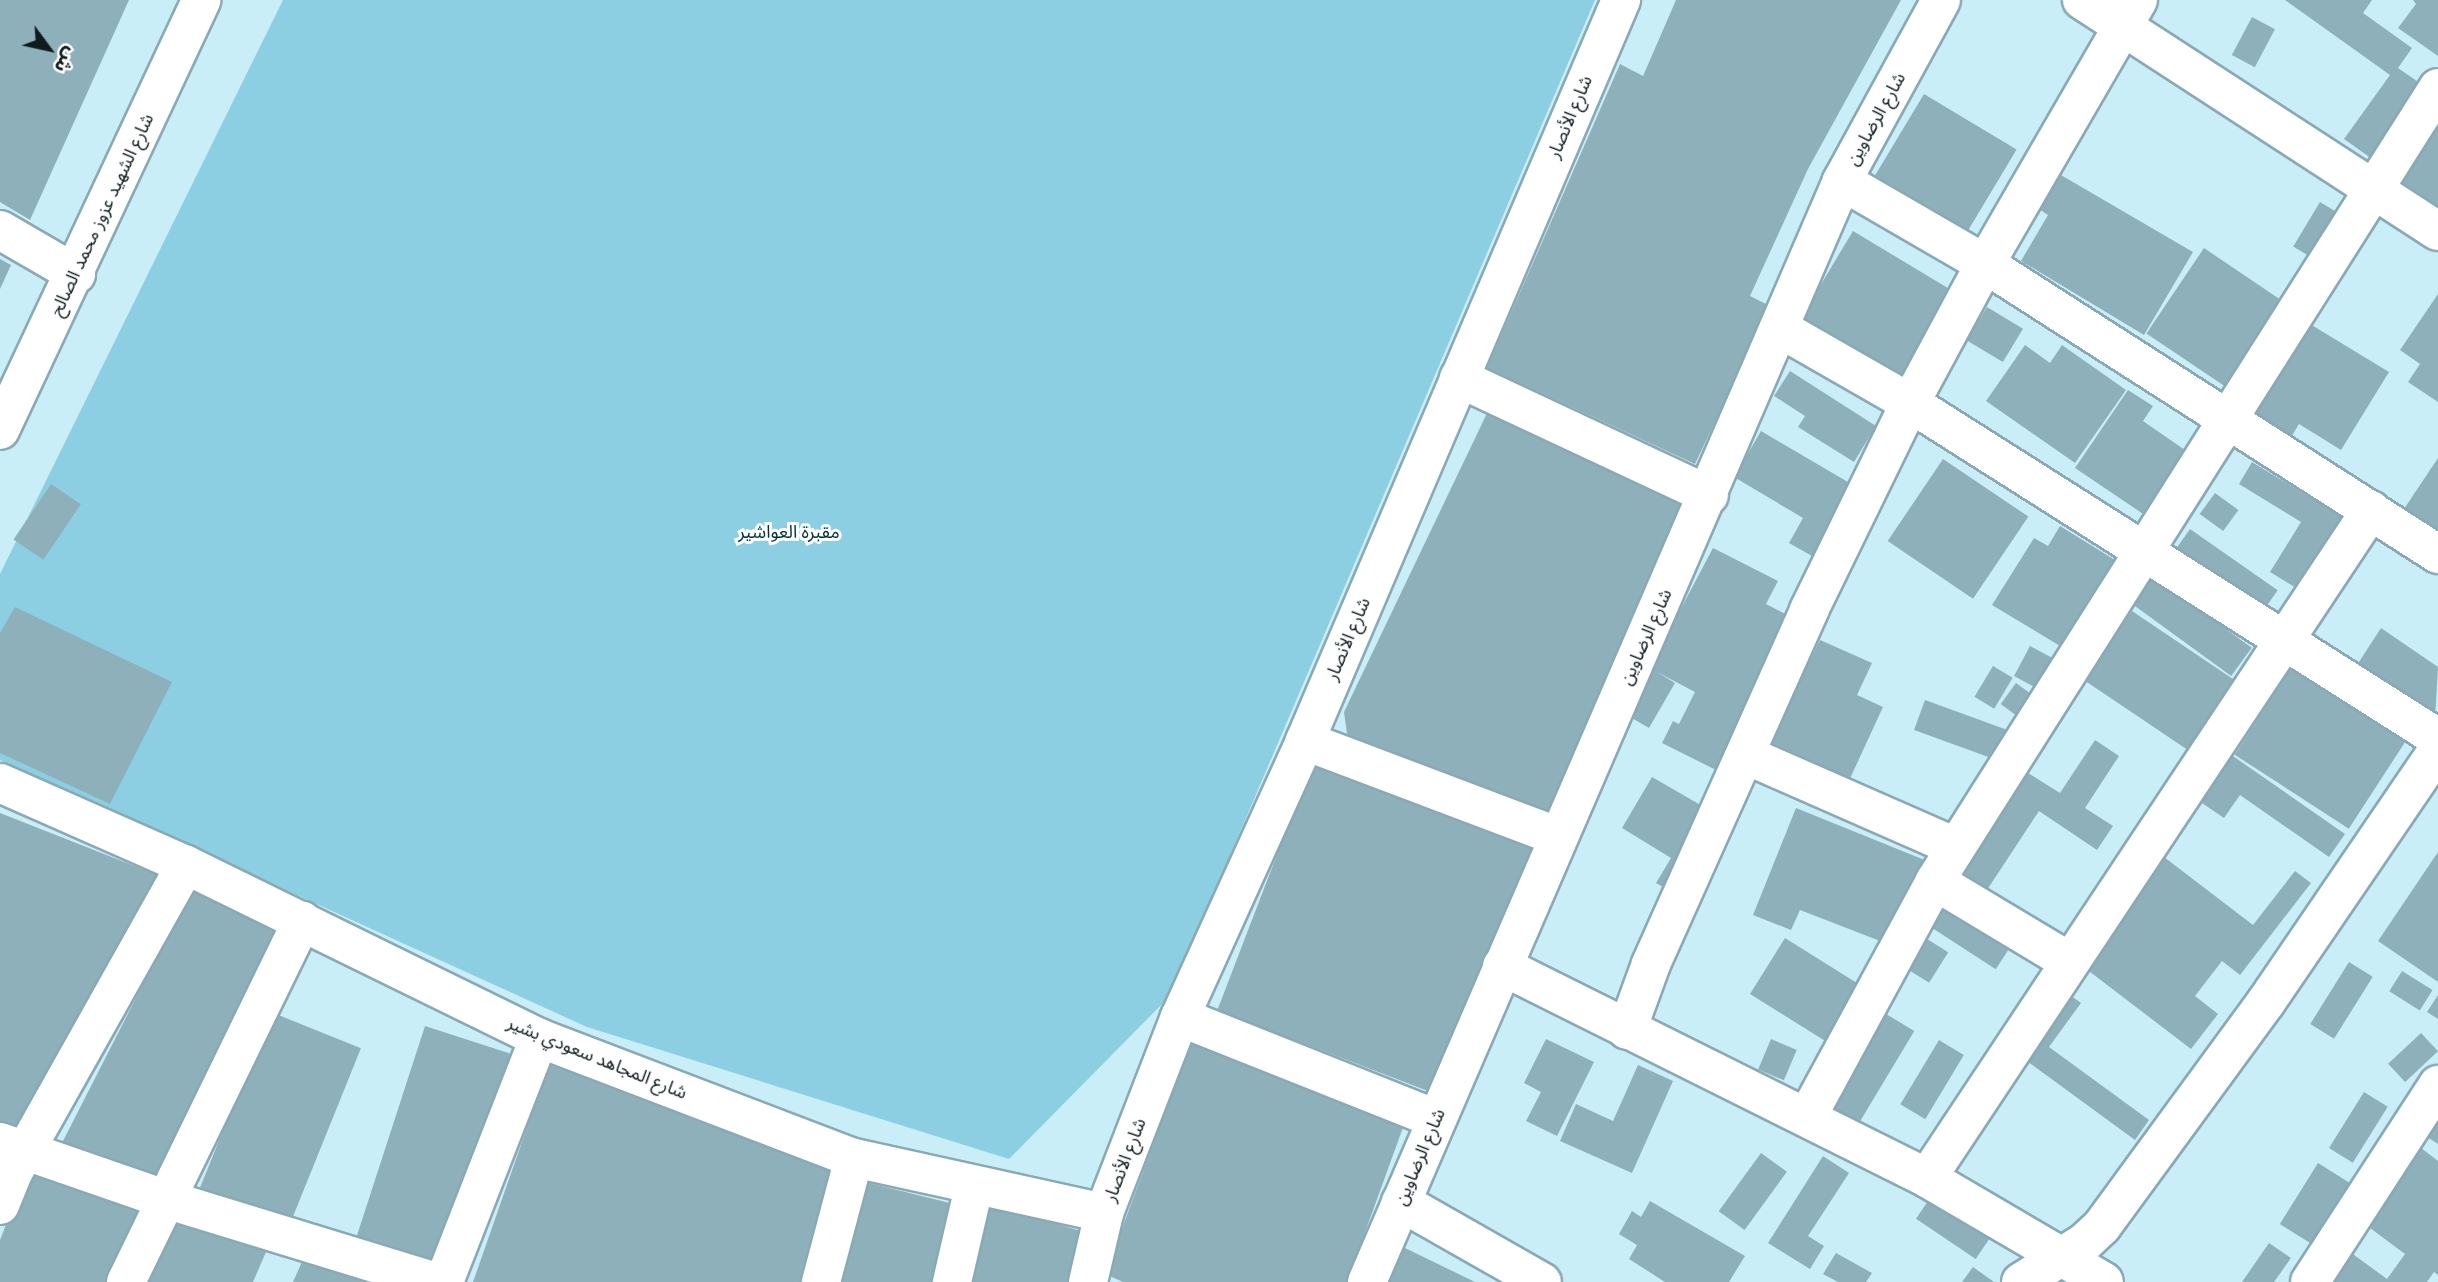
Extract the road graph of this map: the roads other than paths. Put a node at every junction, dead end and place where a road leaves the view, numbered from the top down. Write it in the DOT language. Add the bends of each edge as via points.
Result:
graph roads {
  1 [pos="201,0"];
  2 [pos="1621,0"];
  3 [pos="1941,0"];
  4 [pos="2082,0"];
  5 [pos="2130,13"];
  6 [pos="2438,88"];
  7 [pos="1842,181"];
  8 [pos="2373,189"];
  9 [pos="0,230"];
  10 [pos="2438,231"];
  11 [pos="1984,264"];
  12 [pos="76,274"];
  13 [pos="1779,328"];
  14 [pos="1459,378"];
  15 [pos="1910,403"];
  16 [pos="2228,418"];
  17 [pos="0,430"];
  18 [pos="1709,495"];
  19 [pos="2371,510"];
  20 [pos="2144,552"];
  21 [pos="2438,554"];
  22 [pos="2285,640"];
  23 [pos="2438,738"];
  24 [pos="1305,741"];
  25 [pos="2438,750"];
  26 [pos="1746,755"];
  27 [pos="0,783"];
  28 [pos="1558,836"];
  29 [pos="1956,847"];
  30 [pos="186,865"];
  31 [pos="1935,881"];
  32 [pos="302,921"];
  33 [pos="2070,962"];
  34 [pos="1502,966"];
  35 [pos="1180,1017"];
  36 [pos="1627,1030"];
  37 [pos="539,1038"];
  38 [pos="2438,1085"];
  39 [pos="1807,1117"];
  40 [pos="1436,1119"];
  41 [pos="14,1147"];
  42 [pos="854,1158"];
  43 [pos="1927,1178"];
  44 [pos="974,1187"];
  45 [pos="164,1199"];
  46 [pos="1401,1202"];
  47 [pos="0,1205"];
  48 [pos="1104,1213"];
  49 [pos="2062,1258"];
  50 [pos="126,1282"];
  51 [pos="436,1282"];
  52 [pos="444,1282"];
  53 [pos="821,1282"];
  54 [pos="952,1282"];
  55 [pos="1088,1282"];
  56 [pos="1367,1282"];
  57 [pos="1542,1282"];
  58 [pos="2021,1282"];
  59 [pos="2104,1282"];
  60 [pos="2310,1282"];
  1 -- 12 [label="street, شارع الشهيد عزوز محمد الصالح"];
  2 -- 14 [label="street, شارع الأنصار"];
  3 -- 7 [label="street, شارع الرضاوين"];
  4 -- 5 [label="street"];
  5 -- 8 [label="street"];
  5 -- 11 [label="street"];
  6 -- 8 [label="street"];
  7 -- 11 [label="street"];
  7 -- 13 [label="street, شارع الرضاوين"];
  8 -- 10 [label="street"];
  8 -- 16 [label="street"];
  9 -- 12 [label="street"];
  11 -- 15 [label="street"];
  11 -- 16 [label="street"];
  12 -- 17 [label="street, شارع الشهيد عزوز محمد الصالح"];
  13 -- 15 [label="street"];
  13 -- 18 [label="street, شارع الرضاوين"];
  14 -- 18 [label="street"];
  14 -- 24 [label="street, شارع الأنصار"];
  15 -- 20 [label="street"];
  15 -- 26 [label="street" via="1809,610"];
  16 -- 19 [label="street"];
  16 -- 20 [label="street"];
  18 -- 28 [label="street, شارع الرضاوين"];
  19 -- 21 [label="street"];
  19 -- 22 [label="street"];
  20 -- 22 [label="street"];
  20 -- 29 [label="street"];
  22 -- 23 [label="street"];
  22 -- 33 [label="street"];
  24 -- 28 [label="street"];
  24 -- 35 [label="street, شارع الأنصار"];
  25 -- 49 [label="street" via="2266,1002 2102,1226"];
  26 -- 29 [label="street"];
  26 -- 36 [label="street" via="1651,964"];
  27 -- 30 [label="street, شارع المجاهد سعودي بشير"];
  28 -- 34 [label="street, شارع الرضاوين"];
  29 -- 31 [label="street"];
  30 -- 32 [label="street, شارع المجاهد سعودي بشير"];
  30 -- 41 [label="street"];
  31 -- 33 [label="street"];
  31 -- 39 [label="street"];
  32 -- 37 [label="street, شارع المجاهد سعودي بشير"];
  32 -- 45 [label="street"];
  33 -- 43 [label="street"];
  34 -- 36 [label="street"];
  34 -- 40 [label="street, شارع الرضاوين"];
  35 -- 40 [label="street"];
  35 -- 48 [label="street, شارع الأنصار"];
  36 -- 39 [label="street"];
  37 -- 42 [label="street, شارع المجاهد سعودي بشير"];
  37 -- 52 [label="street"];
  38 -- 60 [label="street"];
  39 -- 43 [label="street"];
  40 -- 46 [label="street, شارع الرضاوين"];
  41 -- 45 [label="street"];
  41 -- 47 [label="street" via="14,1171"];
  42 -- 44 [label="street, شارع المجاهد سعودي بشير"];
  42 -- 53 [label="street"];
  43 -- 49 [label="street"];
  44 -- 48 [label="street, شارع المجاهد سعودي بشير"];
  44 -- 54 [label="street"];
  45 -- 50 [label="street"];
  45 -- 51 [label="street"];
  46 -- 56 [label="street, شارع الرضاوين"];
  46 -- 57 [label="street"];
  48 -- 55 [label="street, شارع الأنصار"];
  49 -- 58 [label="street"];
  49 -- 59 [label="street"];
}
